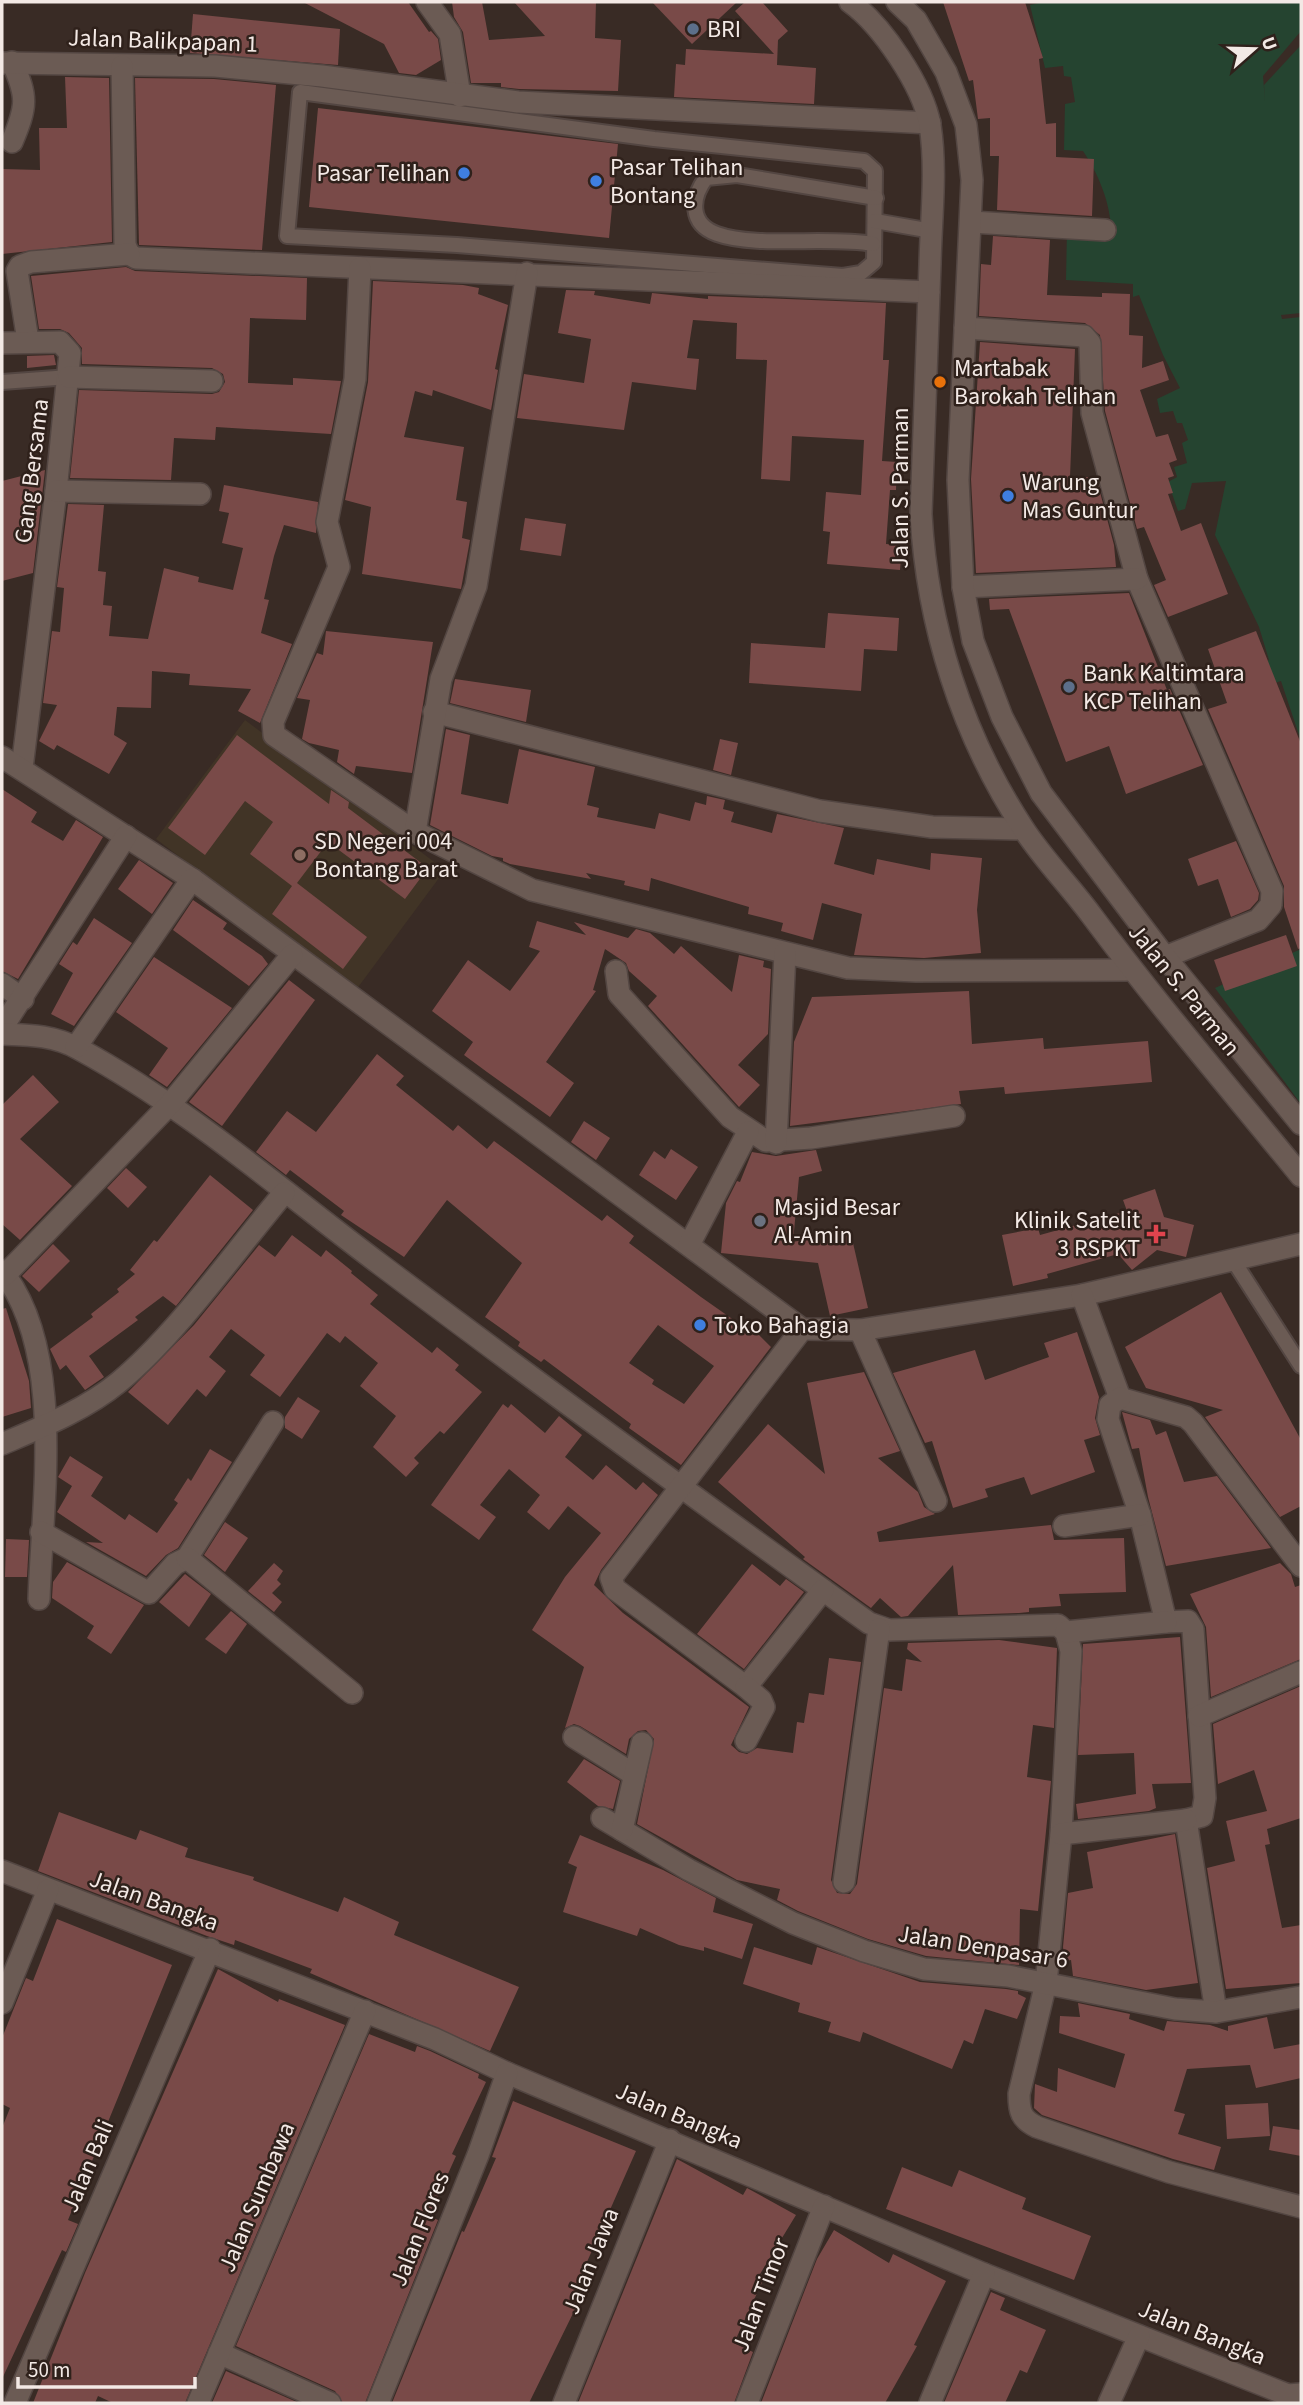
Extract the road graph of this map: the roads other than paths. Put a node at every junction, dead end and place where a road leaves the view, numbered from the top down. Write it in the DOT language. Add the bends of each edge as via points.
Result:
graph roads {
  1 [pos="427,2"];
  2 [pos="850,2"];
  3 [pos="897,2"];
  4 [pos="7,62"];
  5 [pos="122,66"];
  6 [pos="460,96"];
  7 [pos="930,124"];
  8 [pos="12,142"];
  9 [pos="876,198"];
  10 [pos="875,222"];
  11 [pos="971,222"];
  12 [pos="1105,230"];
  13 [pos="932,231"];
  14 [pos="873,243"];
  15 [pos="129,254"];
  16 [pos="930,255"];
  17 [pos="969,257"];
  18 [pos="360,268"];
  19 [pos="527,273"];
  20 [pos="929,292"];
  21 [pos="965,328"];
  22 [pos="28,341"];
  23 [pos="2,342"];
  24 [pos="69,377"];
  25 [pos="2,382"];
  26 [pos="212,382"];
  27 [pos="56,491"];
  28 [pos="200,494"];
  29 [pos="1138,579"];
  30 [pos="963,587"];
  31 [pos="434,712"];
  32 [pos="2,757"];
  33 [pos="22,768"];
  34 [pos="1023,829"];
  35 [pos="415,832"];
  36 [pos="127,836"];
  37 [pos="192,879"];
  38 [pos="785,953"];
  39 [pos="292,955"];
  40 [pos="1165,957"];
  41 [pos="1132,970"];
  42 [pos="616,971"];
  43 [pos="2,984"];
  44 [pos="23,999"];
  45 [pos="2,1028"];
  46 [pos="2,1034"];
  47 [pos="76,1047"];
  48 [pos="171,1103"];
  49 [pos="954,1116"];
  50 [pos="1301,1124"];
  51 [pos="748,1132"];
  52 [pos="776,1143"];
  53 [pos="1301,1176"];
  54 [pos="284,1193"];
  55 [pos="1301,1244"];
  56 [pos="689,1245"];
  57 [pos="1233,1260"];
  58 [pos="4,1273"];
  59 [pos="1082,1295"];
  60 [pos="802,1329"];
  61 [pos="860,1330"];
  62 [pos="1301,1366"];
  63 [pos="1120,1398"];
  64 [pos="273,1422"];
  65 [pos="46,1426"];
  66 [pos="2,1444"];
  67 [pos="681,1490"];
  68 [pos="936,1501"];
  69 [pos="1140,1515"];
  70 [pos="1064,1526"];
  71 [pos="41,1532"];
  72 [pos="187,1558"];
  73 [pos="1301,1566"];
  74 [pos="822,1590"];
  75 [pos="39,1599"];
  76 [pos="1166,1622"];
  77 [pos="879,1629"];
  78 [pos="1066,1632"];
  79 [pos="1301,1672"];
  80 [pos="746,1687"];
  81 [pos="352,1693"];
  82 [pos="1199,1716"];
  83 [pos="574,1737"];
  84 [pos="746,1741"];
  85 [pos="642,1743"];
  86 [pos="633,1773"];
  87 [pos="602,1818"];
  88 [pos="1186,1820"];
  89 [pos="622,1830"];
  90 [pos="1061,1834"];
  91 [pos="2,1871"];
  92 [pos="844,1882"];
  93 [pos="48,1890"];
  94 [pos="210,1949"];
  95 [pos="1046,1983"];
  96 [pos="1301,1997"];
  97 [pos="2,2003"];
  98 [pos="365,2011"];
  99 [pos="1216,2012"];
  100 [pos="507,2073"];
  101 [pos="670,2140"];
  102 [pos="824,2206"];
  103 [pos="1301,2207"];
  104 [pos="984,2274"];
  105 [pos="1139,2336"];
  106 [pos="219,2353"];
  107 [pos="1292,2398"];
  108 [pos="15,2403"];
  109 [pos="198,2403"];
  110 [pos="330,2403"];
  111 [pos="378,2403"];
  112 [pos="564,2403"];
  113 [pos="747,2403"];
  114 [pos="930,2403"];
  115 [pos="1109,2403"];
  1 -- 6 [label="street" via="450,34"];
  2 -- 7 [label="street, Jalan S. Parman" via="891,46 912,79"];
  3 -- 11 [label="street, Jalan S. Parman" via="916,20 946,72 965,125 972,180"];
  4 -- 5 [label="street, Jalan Balikpapan 1"];
  4 -- 8 [label="street" via="24,89 25,111"];
  5 -- 6 [label="street, Jalan Balikpapan 1" via="215,66"];
  5 -- 15 [label="street" via="125,245"];
  6 -- 7 [label="street, Jalan Balikpapan 1"];
  7 -- 13 [label="street, Jalan S. Parman"];
  9 -- 10 [label="lane"];
  9 -- 14 [label="lane" via="737,175 706,178 695,193 694,212 716,234"];
  9 -- 14 [label="lane" via="875,171 864,162 300,92 287,236 843,276 869,269 874,262"];
  10 -- 13 [label="lane"];
  10 -- 14 [label="lane"];
  11 -- 12 [label="street"];
  11 -- 17 [label="street, Jalan S. Parman"];
  13 -- 16 [label="street, Jalan S. Parman"];
  15 -- 18 [label="street" via="147,261"];
  15 -- 22 [label="street" via="20,266 17,271"];
  16 -- 17 [label="street"];
  16 -- 20 [label="street, Jalan S. Parman"];
  17 -- 21 [label="street, Jalan S. Parman"];
  18 -- 19 [label="street"];
  18 -- 35 [label="street" via="355,379 328,518 339,567 272,729"];
  19 -- 20 [label="street"];
  19 -- 31 [label="street" via="476,586 441,679"];
  20 -- 34 [label="street, Jalan S. Parman" via="921,514 924,567 951,677 976,741"];
  21 -- 29 [label="street" via="1088,339 1093,413"];
  21 -- 30 [label="street, Jalan S. Parman" via="958,480"];
  22 -- 23 [label="street"];
  22 -- 24 [label="street, Gang Bersama" via="60,342 67,347"];
  24 -- 25 [label="lane"];
  24 -- 26 [label="street"];
  24 -- 27 [label="street, Gang Bersama"];
  27 -- 28 [label="street"];
  27 -- 33 [label="street, Gang Bersama"];
  29 -- 30 [label="street"];
  29 -- 40 [label="street" via="1272,891 1271,905 1258,920"];
  30 -- 40 [label="street, Jalan S. Parman" via="972,641 1002,717 1041,793"];
  31 -- 34 [label="street" via="820,811 932,827"];
  31 -- 35 [label="street"];
  32 -- 33 [label="street"];
  33 -- 36 [label="street"];
  34 -- 41 [label="street, Jalan S. Parman"];
  35 -- 38 [label="street" via="532,890"];
  36 -- 37 [label="street"];
  36 -- 44 [label="street"];
  37 -- 39 [label="street"];
  37 -- 47 [label="street"];
  38 -- 41 [label="street" via="848,968"];
  38 -- 52 [label="street"];
  39 -- 48 [label="street"];
  39 -- 56 [label="street"];
  40 -- 50 [label="street, Jalan S. Parman"];
  41 -- 53 [label="street, Jalan S. Parman"];
  42 -- 51 [label="street" via="620,994"];
  43 -- 44 [label="street"];
  44 -- 45 [label="street"];
  46 -- 47 [label="street" via="41,1035"];
  47 -- 48 [label="street"];
  48 -- 54 [label="street"];
  48 -- 58 [label="street"];
  49 -- 52 [label="street"];
  51 -- 52 [label="street"];
  51 -- 56 [label="street"];
  54 -- 65 [label="street" via="144,1359 89,1403"];
  54 -- 67 [label="street"];
  55 -- 57 [label="street"];
  56 -- 60 [label="street"];
  57 -- 59 [label="street"];
  57 -- 62 [label="lane"];
  58 -- 65 [label="street" via="26,1317 40,1362"];
  59 -- 61 [label="street"];
  59 -- 63 [label="street"];
  60 -- 61 [label="street"];
  60 -- 67 [label="street"];
  61 -- 68 [label="street"];
  63 -- 69 [label="street" via="1110,1405 1108,1419"];
  63 -- 73 [label="street" via="1193,1423"];
  64 -- 72 [label="street"];
  65 -- 66 [label="street"];
  65 -- 71 [label="street"];
  67 -- 74 [label="street"];
  67 -- 80 [label="street" via="613,1572 612,1584"];
  69 -- 70 [label="street"];
  69 -- 76 [label="street"];
  71 -- 72 [label="street" via="144,1592 155,1590 175,1564"];
  71 -- 75 [label="street"];
  72 -- 81 [label="street"];
  74 -- 77 [label="street"];
  74 -- 80 [label="street"];
  76 -- 78 [label="street"];
  76 -- 82 [label="street" via="1192,1623"];
  77 -- 78 [label="street" via="1049,1623"];
  77 -- 92 [label="street"];
  78 -- 90 [label="street" via="1071,1651"];
  79 -- 82 [label="street"];
  80 -- 84 [label="street" via="764,1707"];
  82 -- 88 [label="street" via="1204,1812"];
  83 -- 86 [label="street"];
  85 -- 86 [label="street"];
  86 -- 89 [label="street"];
  87 -- 89 [label="street, Jalan Denpasar 6"];
  88 -- 90 [label="street"];
  88 -- 99 [label="street"];
  89 -- 95 [label="street, Jalan Denpasar 6" via="717,1885 841,1943 924,1969"];
  90 -- 95 [label="street"];
  91 -- 93 [label="street, Jalan Bangka"];
  93 -- 94 [label="street, Jalan Bangka"];
  93 -- 97 [label="street"];
  94 -- 98 [label="street, Jalan Bangka"];
  94 -- 108 [label="street, Jalan Bali"];
  95 -- 99 [label="street, Jalan Denpasar 6" via="1175,2009"];
  95 -- 103 [label="street" via="1019,2094 1024,2120 1169,2172"];
  96 -- 99 [label="street, Jalan Denpasar 6"];
  98 -- 100 [label="street, Jalan Bangka"];
  98 -- 106 [label="street, Jalan Sumbawa"];
  100 -- 101 [label="street, Jalan Bangka"];
  100 -- 111 [label="street, Jalan Flores"];
  101 -- 102 [label="street, Jalan Bangka"];
  101 -- 112 [label="street, Jalan Jawa"];
  102 -- 104 [label="street, Jalan Bangka"];
  102 -- 113 [label="street, Jalan Timor"];
  104 -- 105 [label="street, Jalan Bangka"];
  104 -- 114 [label="street"];
  105 -- 107 [label="street, Jalan Bangka"];
  105 -- 115 [label="street"];
  106 -- 109 [label="street, Jalan Sumbawa"];
  106 -- 110 [label="street"];
}
